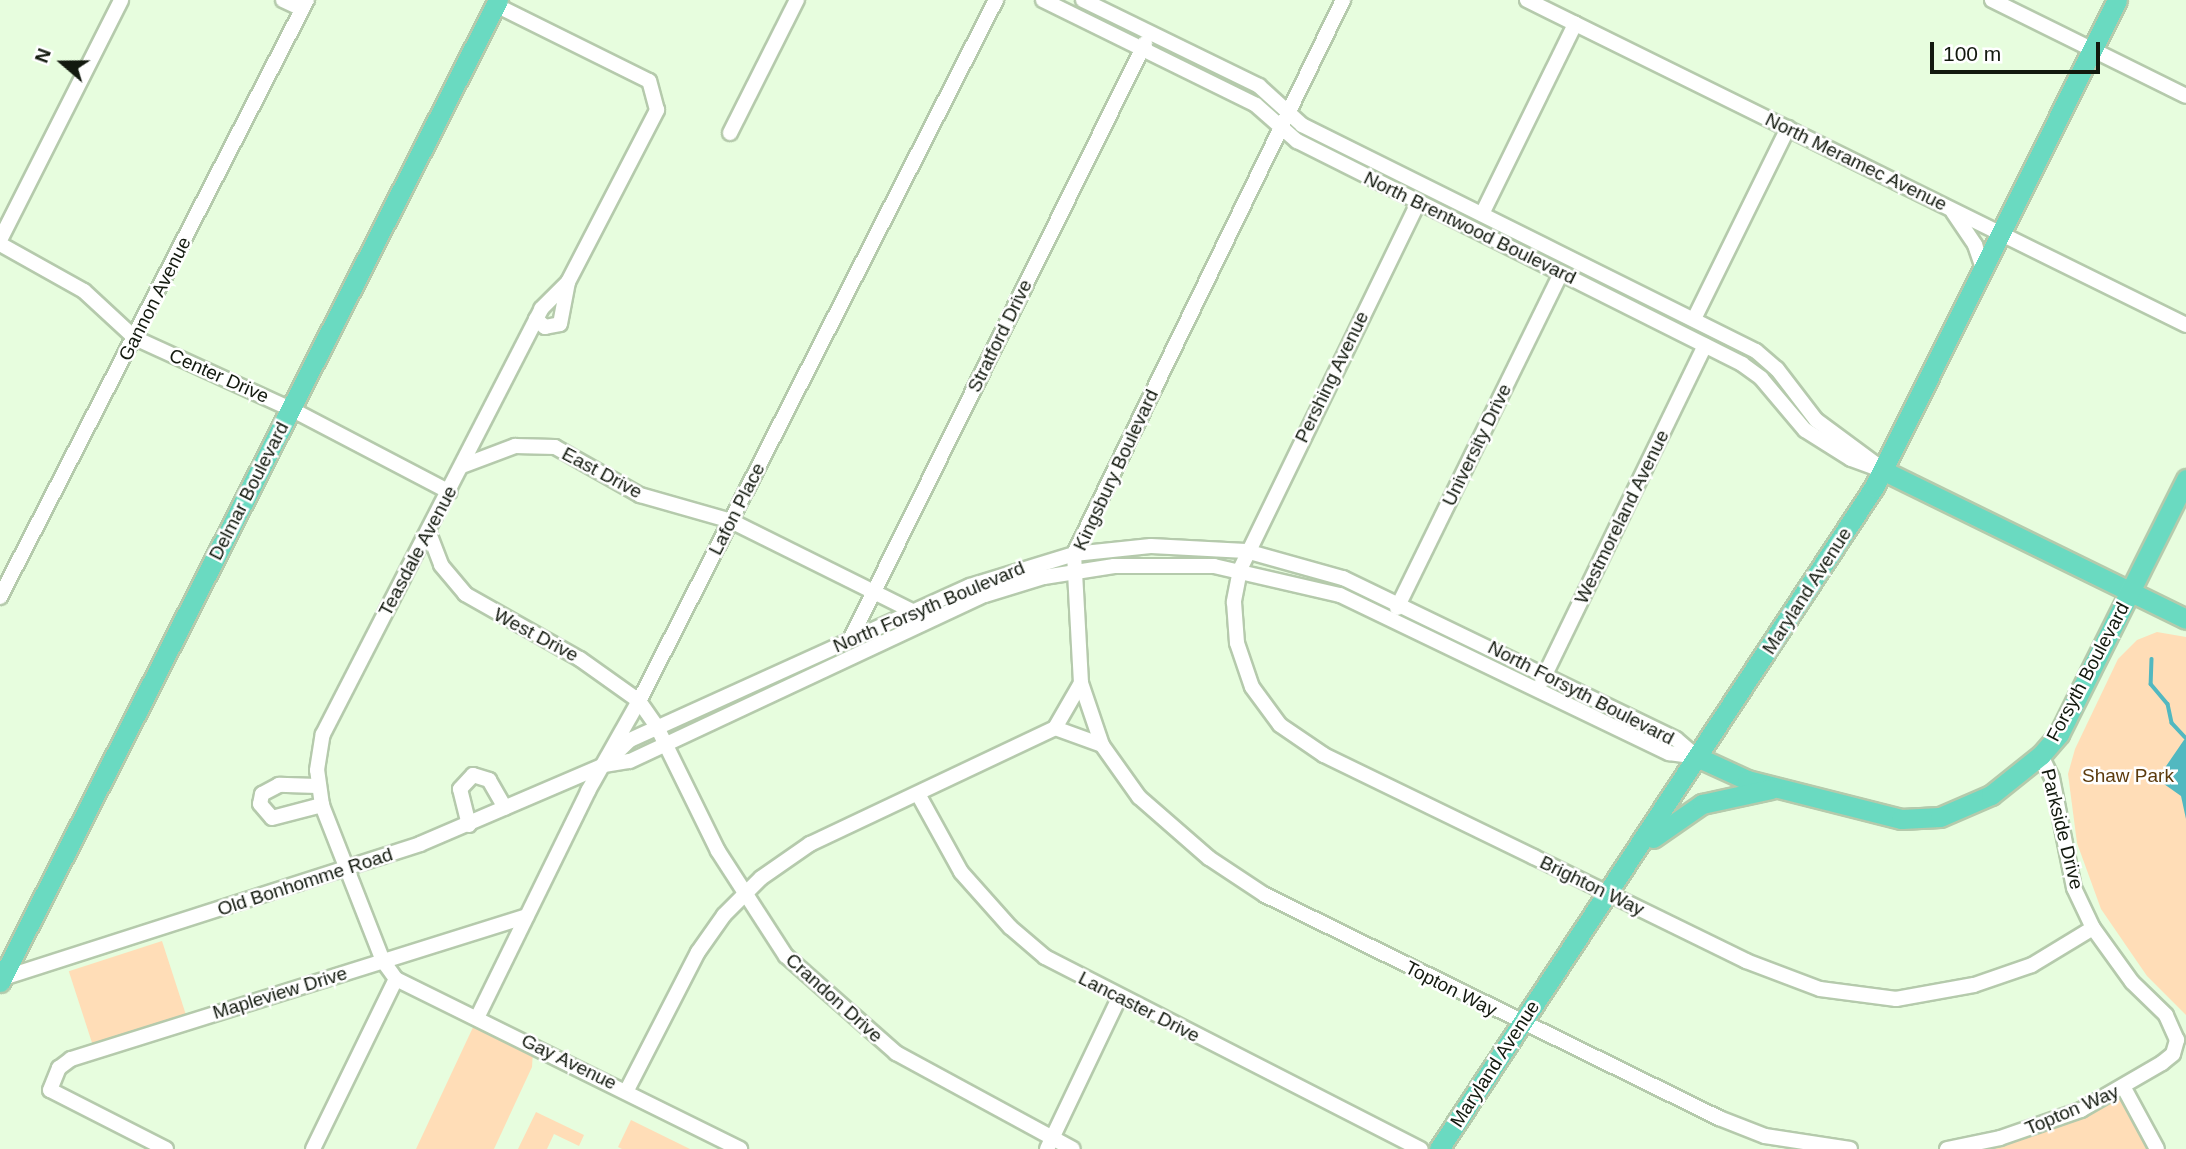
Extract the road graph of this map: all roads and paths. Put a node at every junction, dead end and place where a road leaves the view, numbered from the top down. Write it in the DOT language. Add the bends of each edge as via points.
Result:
graph roads {
  1 [pos="121,0"];
  2 [pos="283,0"];
  3 [pos="797,0"];
  4 [pos="996,0"];
  5 [pos="1043,0"];
  6 [pos="1083,0"];
  7 [pos="1343,0"];
  8 [pos="1527,0"];
  9 [pos="1992,0"];
  10 [pos="2117,0"];
  11 [pos="497,3"];
  12 [pos="304,5"];
  13 [pos="1575,24"];
  14 [pos="1150,33"];
  15 [pos="1142,50"];
  16 [pos="2092,50"];
  17 [pos="2186,96"];
  18 [pos="1287,113"];
  19 [pos="1280,127"];
  20 [pos="1788,128"];
  21 [pos="730,133"];
  22 [pos="1418,203"];
  23 [pos="1950,208"];
  24 [pos="1482,214"];
  25 [pos="2003,234"];
  26 [pos="0,242"];
  27 [pos="1561,273"];
  28 [pos="1984,273"];
  29 [pos="568,282"];
  30 [pos="536,319"];
  31 [pos="1694,319"];
  32 [pos="2186,325"];
  33 [pos="135,338"];
  34 [pos="1705,345"];
  35 [pos="291,409"];
  36 [pos="462,466"];
  37 [pos="1884,471"];
  38 [pos="2186,479"];
  39 [pos="450,492"];
  40 [pos="731,521"];
  41 [pos="429,533"];
  42 [pos="1246,551"];
  43 [pos="1074,554"];
  44 [pos="1240,570"];
  45 [pos="1074,572"];
  46 [pos="873,591"];
  47 [pos="2131,592"];
  48 [pos="0,597"];
  49 [pos="1400,602"];
  50 [pos="912,611"];
  51 [pos="1393,617"];
  52 [pos="2186,619"];
  53 [pos="930,620"];
  54 [pos="850,640"];
  55 [pos="1545,674"];
  56 [pos="1082,683"];
  57 [pos="1538,688"];
  58 [pos="639,701"];
  59 [pos="657,727"];
  60 [pos="1055,728"];
  61 [pos="666,744"];
  62 [pos="1102,744"];
  63 [pos="2040,755"];
  64 [pos="1697,757"];
  65 [pos="604,765"];
  66 [pos="317,786"];
  67 [pos="1782,787"];
  68 [pos="918,794"];
  69 [pos="322,805"];
  70 [pos="505,808"];
  71 [pos="469,825"];
  72 [pos="1634,855"];
  73 [pos="350,869"];
  74 [pos="744,894"];
  75 [pos="1608,894"];
  76 [pos="526,916"];
  77 [pos="2093,928"];
  78 [pos="383,961"];
  79 [pos="396,979"];
  80 [pos="1,980"];
  81 [pos="1119,998"];
  82 [pos="477,1018"];
  83 [pos="1521,1024"];
  84 [pos="2177,1040"];
  85 [pos="2124,1088"];
  86 [pos="626,1090"];
  87 [pos="1049,1144"];
  88 [pos="166,1149"];
  89 [pos="313,1149"];
  90 [pos="740,1149"];
  91 [pos="1073,1149"];
  92 [pos="1421,1149"];
  93 [pos="1440,1149"];
  94 [pos="1850,1149"];
  95 [pos="1947,1149"];
  96 [pos="1954,1149"];
  97 [pos="2157,1149"];
  1 -- 26 [label="street"];
  2 -- 12 [label="street"];
  3 -- 21 [label="street"];
  4 -- 40 [label="street, Lafon Place"];
  5 -- 15 [label="street, North Brentwood Boulevard"];
  6 -- 14 [label="street, North Brentwood Boulevard"];
  7 -- 18 [label="street, Kingsbury Boulevard"];
  8 -- 13 [label="street, North Meramec Avenue"];
  9 -- 16 [label="street"];
  10 -- 16 [label="main road, Maryland Avenue"];
  11 -- 29 [label="street, Teasdale Avenue" via="649,81 655,93 657,110"];
  11 -- 35 [label="main road, Delmar Boulevard"];
  12 -- 33 [label="street, Gannon Avenue"];
  13 -- 20 [label="street, North Meramec Avenue"];
  13 -- 24 [label="street"];
  14 -- 15 [label="street, Stratford Drive"];
  14 -- 18 [label="street, North Brentwood Boulevard" via="1259,86"];
  15 -- 19 [label="street, North Brentwood Boulevard" via="1256,105"];
  15 -- 46 [label="street, Stratford Drive"];
  16 -- 17 [label="street"];
  16 -- 25 [label="main road, Maryland Avenue"];
  18 -- 19 [label="street, Kingsbury Boulevard"];
  18 -- 24 [label="street, North Brentwood Boulevard" via="1302,125"];
  19 -- 22 [label="street, North Brentwood Boulevard" via="1297,141"];
  19 -- 43 [label="street, Kingsbury Boulevard"];
  20 -- 23 [label="street, North Meramec Avenue"];
  20 -- 31 [label="street"];
  22 -- 27 [label="street, North Brentwood Boulevard"];
  22 -- 42 [label="street, Pershing Avenue"];
  23 -- 25 [label="street, North Meramec Avenue"];
  23 -- 28 [label="street" via="1975,245"];
  24 -- 31 [label="street, North Brentwood Boulevard"];
  25 -- 28 [label="main road, Maryland Avenue"];
  25 -- 32 [label="street, North Meramec Avenue"];
  26 -- 33 [label="street, Center Drive" via="84,290"];
  27 -- 34 [label="street, North Brentwood Boulevard"];
  27 -- 49 [label="street, University Drive"];
  28 -- 37 [label="main road, Maryland Avenue"];
  29 -- 30 [label="street, Teasdale Avenue"];
  29 -- 30 [label="street, Teasdale Avenue" via="560,324 545,327"];
  30 -- 36 [label="street, Teasdale Avenue"];
  31 -- 37 [label="street, North Brentwood Boulevard" via="1763,356 1816,419"];
  33 -- 35 [label="street, Center Drive"];
  33 -- 48 [label="street, Gannon Avenue"];
  34 -- 37 [label="street, North Brentwood Boulevard" via="1754,372 1805,430 1828,447"];
  34 -- 55 [label="street, Westmoreland Avenue"];
  35 -- 39 [label="street, Center Drive"];
  35 -- 80 [label="main road, Delmar Boulevard"];
  36 -- 39 [label="street, Teasdale Avenue"];
  36 -- 40 [label="street, East Drive" via="515,446 555,447 640,495"];
  37 -- 47 [label="main road, North Brentwood Boulevard"];
  37 -- 64 [label="main road, Maryland Avenue"];
  38 -- 47 [label="main road, Forsyth Boulevard"];
  39 -- 41 [label="street, Teasdale Avenue"];
  40 -- 46 [label="street, East Drive"];
  40 -- 58 [label="street, Lafon Place"];
  41 -- 58 [label="street, West Drive" via="441,565 466,594 580,659"];
  41 -- 66 [label="street, Teasdale Avenue" via="323,734"];
  42 -- 43 [label="street, North Forsyth Boulevard" via="1151,546"];
  42 -- 44 [label="street, Brighton Way"];
  42 -- 49 [label="street, North Forsyth Boulevard" via="1321,570"];
  43 -- 45 [label="street, Kingsbury Boulevard"];
  43 -- 50 [label="street, North Forsyth Boulevard" via="993,577"];
  44 -- 45 [label="street, North Forsyth Boulevard" via="1160,564"];
  44 -- 51 [label="street, North Forsyth Boulevard" via="1317,587"];
  44 -- 75 [label="street, Brighton Way" via="1234,602 1237,643 1252,687 1280,725 1324,755"];
  45 -- 53 [label="street, North Forsyth Boulevard" via="1014,586"];
  45 -- 56 [label="street, Kingsbury Boulevard"];
  46 -- 50 [label="street, East Drive"];
  46 -- 54 [label="street, Stratford Drive"];
  47 -- 52 [label="main road, North Brentwood Boulevard"];
  47 -- 63 [label="main road, Forsyth Boulevard" via="2066,720"];
  49 -- 51 [label="street, University Drive"];
  49 -- 55 [label="street, North Forsyth Boulevard"];
  50 -- 53 [label="street, East Drive"];
  50 -- 54 [label="street, North Forsyth Boulevard"];
  51 -- 57 [label="street, North Forsyth Boulevard"];
  53 -- 61 [label="street, North Forsyth Boulevard"];
  54 -- 59 [label="street, North Forsyth Boulevard"];
  55 -- 57 [label="street, Westmoreland Avenue"];
  55 -- 64 [label="street, North Forsyth Boulevard" via="1676,739"];
  56 -- 60 [label="street"];
  56 -- 62 [label="street, Topton Way"];
  57 -- 64 [label="street, North Forsyth Boulevard" via="1669,753"];
  58 -- 59 [label="street, West Drive"];
  58 -- 65 [label="street, Lafon Place"];
  59 -- 61 [label="street, Crandon Drive"];
  59 -- 65 [label="street, North Forsyth Boulevard" via="630,740"];
  60 -- 62 [label="street"];
  60 -- 68 [label="street"];
  61 -- 65 [label="street, North Forsyth Boulevard" via="631,761"];
  61 -- 74 [label="street, Crandon Drive"];
  62 -- 83 [label="street, Topton Way" via="1139,797 1209,858 1265,895"];
  63 -- 67 [label="main road, Forsyth Boulevard" via="1976,803 1918,820 1884,816"];
  63 -- 77 [label="street, Parkside Drive" via="2052,778 2074,888"];
  64 -- 67 [label="main road, Forsyth Boulevard" via="1747,780"];
  64 -- 72 [label="main road, Maryland Avenue"];
  65 -- 70 [label="street, Old Bonhomme Road"];
  65 -- 76 [label="street, Lafon Place"];
  66 -- 69 [label="street, Teasdale Avenue"];
  66 -- 69 [label="street" via="279,785 262,794 260,804 272,818"];
  67 -- 72 [label="main road" via="1702,804 1672,820"];
  68 -- 74 [label="street" via="810,844"];
  68 -- 81 [label="street, Lancaster Drive" via="961,872 1010,927 1045,957"];
  69 -- 73 [label="street, Teasdale Avenue"];
  70 -- 71 [label="street, Old Bonhomme Road"];
  70 -- 71 [label="street" via="489,780 473,775 460,789"];
  71 -- 73 [label="street, Old Bonhomme Road"];
  72 -- 75 [label="main road, Maryland Avenue"];
  73 -- 78 [label="street, Teasdale Avenue"];
  73 -- 80 [label="street, Old Bonhomme Road"];
  74 -- 86 [label="street" via="698,952"];
  74 -- 87 [label="street, Crandon Drive" via="786,956 895,1053"];
  75 -- 77 [label="street, Brighton Way" via="1746,961 1820,989 1896,999 1974,985 2020,969"];
  75 -- 83 [label="main road, Maryland Avenue"];
  76 -- 78 [label="street, Mapleview Drive"];
  76 -- 82 [label="street, Lafon Place"];
  77 -- 84 [label="street, Parkside Drive" via="2132,982 2166,1015"];
  78 -- 79 [label="street, Teasdale Avenue"];
  78 -- 88 [label="street, Mapleview Drive" via="71,1059 59,1068 50,1090"];
  79 -- 82 [label="street, Gay Avenue"];
  79 -- 89 [label="street"];
  81 -- 87 [label="street"];
  81 -- 92 [label="street, Lancaster Drive"];
  82 -- 86 [label="street, Gay Avenue"];
  83 -- 93 [label="main road, Maryland Avenue"];
  83 -- 94 [label="street, Topton Way" via="1765,1136"];
  84 -- 85 [label="street, Topton Way" via="2169,1058"];
  85 -- 96 [label="street, Topton Way" via="2044,1124"];
  85 -- 97 [label="street"];
  86 -- 90 [label="street, Gay Avenue"];
  87 -- 91 [label="street, Crandon Drive"];
  95 -- 96 [label="street, Topton Way"];
}
